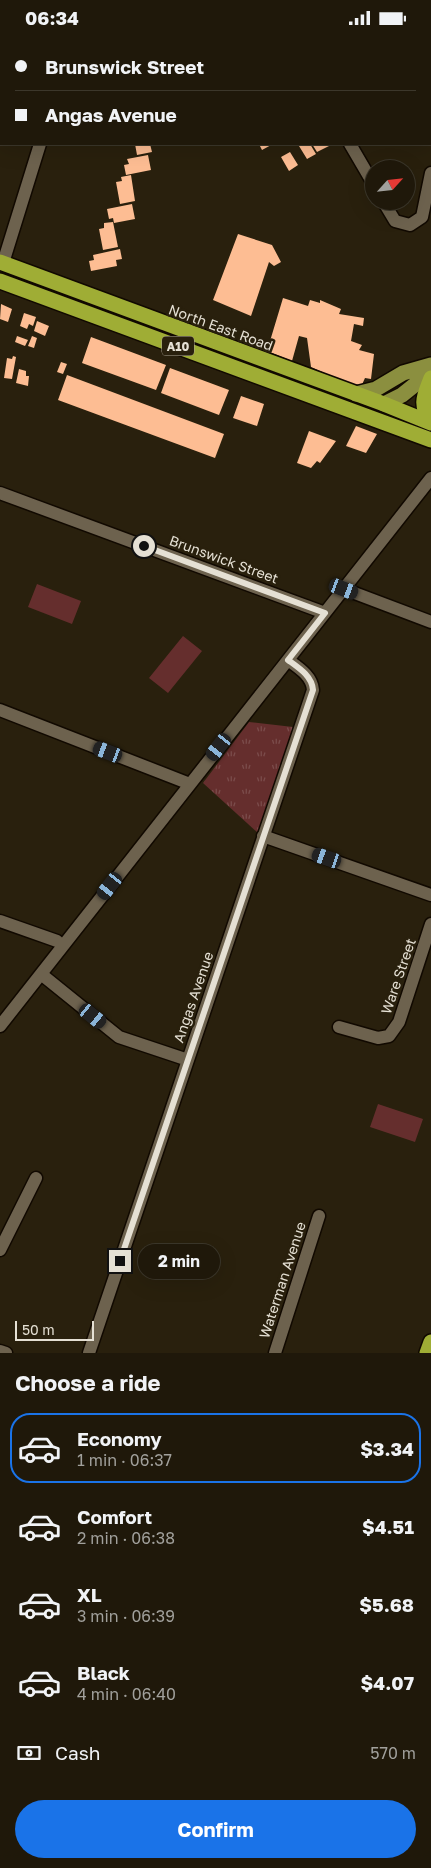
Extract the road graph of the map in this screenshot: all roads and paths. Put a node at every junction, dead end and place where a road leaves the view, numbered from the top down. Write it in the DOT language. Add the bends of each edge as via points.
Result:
graph roads {
  1 [pos="40,145"];
  2 [pos="351,145"];
  3 [pos="365,170"];
  4 [pos="431,173"];
  5 [pos="388,210"];
  6 [pos="1,263"];
  7 [pos="0,281"];
  8 [pos="431,365"];
  9 [pos="431,371"];
  10 [pos="431,378"];
  11 [pos="356,395"];
  12 [pos="384,404"];
  13 [pos="355,412"];
  14 [pos="431,422"];
  15 [pos="431,440"];
  16 [pos="431,478"];
  17 [pos="0,493"];
  18 [pos="344,589"];
  19 [pos="325,613"];
  20 [pos="431,622"];
  21 [pos="288,660"];
  22 [pos="0,710"];
  23 [pos="190,784"];
  24 [pos="263,836"];
  25 [pos="431,895"];
  26 [pos="0,921"];
  27 [pos="431,924"];
  28 [pos="63,946"];
  29 [pos="41,974"];
  30 [pos="0,1026"];
  31 [pos="339,1027"];
  32 [pos="188,1060"];
  33 [pos="36,1178"];
  34 [pos="318,1216"];
  35 [pos="0,1250"];
  36 [pos="431,1342"];
  37 [pos="0,1351"];
  38 [pos="6,1353"];
  39 [pos="89,1353"];
  40 [pos="275,1353"];
  41 [pos="427,1353"];
  1 -- 6 [label="street"];
  2 -- 3 [label="street"];
  4 -- 5 [label="street" via="422,217 410,225 395,221"];
  6 -- 11 [label="highway, North East Road / A10"];
  7 -- 13 [label="highway, A10"];
  8 -- 11 [label="main road" via="403,373 376,389"];
  9 -- 12 [label="main road" via="402,395"];
  10 -- 14 [label="highway" via="423,399"];
  11 -- 12 [label="highway, North East Road / A10"];
  12 -- 13 [label="highway"];
  12 -- 14 [label="highway, North East Road / A10"];
  13 -- 15 [label="highway, A10"];
  16 -- 18 [label="street"];
  17 -- 19 [label="street, Brunswick Street"];
  18 -- 19 [label="street"];
  18 -- 20 [label="street"];
  19 -- 21 [label="street"];
  21 -- 23 [label="street"];
  21 -- 24 [label="street, Angas Avenue" via="307,675 313,690"];
  22 -- 23 [label="street"];
  23 -- 28 [label="street"];
  24 -- 25 [label="street"];
  24 -- 32 [label="street, Angas Avenue"];
  26 -- 28 [label="street"];
  27 -- 31 [label="street, Ware Street" via="399,1022 389,1036 378,1038"];
  28 -- 29 [label="street"];
  29 -- 30 [label="street"];
  29 -- 32 [label="street" via="119,1037"];
  32 -- 39 [label="street, Angas Avenue"];
  33 -- 35 [label="street"];
  34 -- 40 [label="street, Waterman Avenue"];
  36 -- 41 [label="highway"];
  37 -- 38 [label="street"];
}
